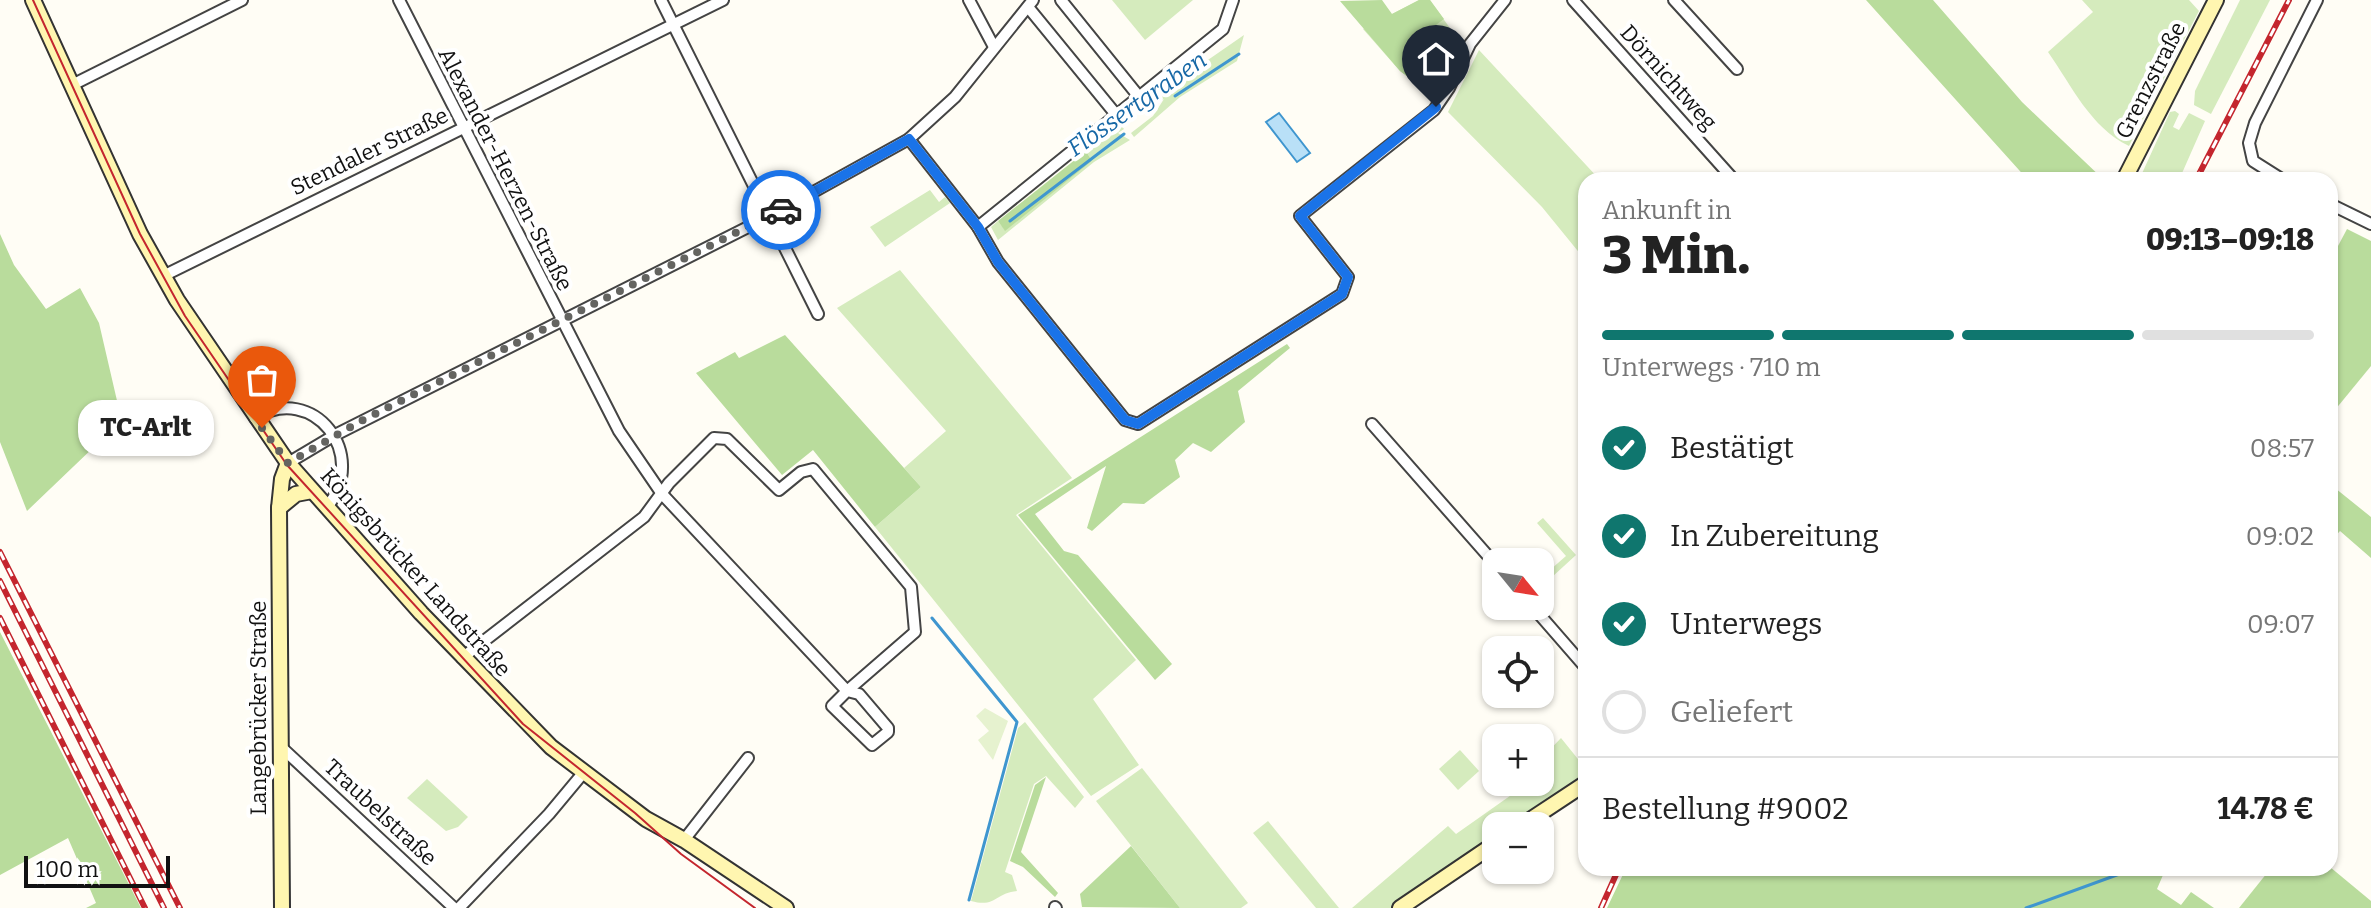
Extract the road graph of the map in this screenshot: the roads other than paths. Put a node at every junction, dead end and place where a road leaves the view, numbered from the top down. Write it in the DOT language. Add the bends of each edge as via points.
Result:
graph roads {
  1 [pos="33,0"];
  2 [pos="242,0"];
  3 [pos="399,0"];
  4 [pos="661,0"];
  5 [pos="723,0"];
  6 [pos="969,0"];
  7 [pos="1061,0"];
  8 [pos="1233,0"];
  9 [pos="1505,0"];
  10 [pos="1573,0"];
  11 [pos="1674,0"];
  12 [pos="2216,0"];
  13 [pos="2317,0"];
  14 [pos="1030,4"];
  15 [pos="674,24"];
  16 [pos="994,47"];
  17 [pos="1737,69"];
  18 [pos="72,85"];
  19 [pos="1140,98"];
  20 [pos="1118,117"];
  21 [pos="462,127"];
  22 [pos="909,139"];
  23 [pos="1727,172"];
  24 [pos="2128,172"];
  25 [pos="2270,172"];
  26 [pos="2338,208"];
  27 [pos="770,216"];
  28 [pos="2371,224"];
  29 [pos="978,227"];
  30 [pos="163,276"];
  31 [pos="818,314"];
  32 [pos="560,321"];
  33 [pos="255,418"];
  34 [pos="1372,424"];
  35 [pos="332,436"];
  36 [pos="288,463"];
  37 [pos="312,491"];
  38 [pos="662,494"];
  39 [pos="327,507"];
  40 [pos="279,508"];
  41 [pos="1482,549"];
  42 [pos="1544,620"];
  43 [pos="462,658"];
  44 [pos="1578,659"];
  45 [pos="847,691"];
  46 [pos="280,746"];
  47 [pos="748,758"];
  48 [pos="584,772"];
  49 [pos="1578,788"];
  50 [pos="1542,812"];
  51 [pos="684,840"];
  52 [pos="1482,852"];
  53 [pos="282,908"];
  54 [pos="457,908"];
  55 [pos="786,908"];
  56 [pos="1400,908"];
  1 -- 18 [label="main road, Königsbrücker Landstraße"];
  2 -- 18 [label="street"];
  3 -- 21 [label="street, Alexander-Herzen-Straße"];
  4 -- 15 [label="street"];
  5 -- 15 [label="street, Stendaler Straße"];
  6 -- 16 [label="street"];
  7 -- 19 [label="street"];
  8 -- 19 [label="street" via="1223,29"];
  9 -- 29 [label="street" via="1470,44 1434,110 1300,216 1348,277 1342,294 1138,424 1125,420 998,262"];
  10 -- 23 [label="street, Dörnichtweg"];
  11 -- 17 [label="street"];
  12 -- 24 [label="main road, Grenzstraße"];
  13 -- 25 [label="street" via="2249,143 2253,161"];
  14 -- 16 [label="street"];
  14 -- 20 [label="street"];
  15 -- 21 [label="street, Stendaler Straße"];
  15 -- 27 [label="street"];
  16 -- 22 [label="street" via="955,97"];
  18 -- 30 [label="main road, Königsbrücker Landstraße"];
  19 -- 20 [label="street"];
  20 -- 29 [label="street"];
  21 -- 30 [label="street, Stendaler Straße"];
  21 -- 32 [label="street, Alexander-Herzen-Straße"];
  22 -- 27 [label="street"];
  22 -- 29 [label="street"];
  26 -- 28 [label="street"];
  27 -- 31 [label="street"];
  27 -- 32 [label="street"];
  30 -- 33 [label="main road, Königsbrücker Landstraße"];
  32 -- 35 [label="street"];
  32 -- 38 [label="street, Alexander-Herzen-Straße" via="619,431"];
  33 -- 35 [label="street" via="293,410 320,421"];
  33 -- 36 [label="main road, Königsbrücker Landstraße"];
  34 -- 41 [label="street"];
  35 -- 36 [label="street"];
  35 -- 39 [label="street" via="341,450 342,471"];
  36 -- 37 [label="main road, Königsbrücker Landstraße"];
  36 -- 40 [label="main road, Langebrücker Straße"];
  37 -- 39 [label="main road, Königsbrücker Landstraße"];
  37 -- 40 [label="main road" via="296,494"];
  38 -- 43 [label="street" via="653,509 605,550"];
  38 -- 45 [label="street, Alexander-Herzen-Straße"];
  38 -- 45 [label="street" via="720,437 779,490 813,469 911,587 915,632"];
  39 -- 43 [label="main road, Königsbrücker Landstraße"];
  40 -- 46 [label="main road, Langebrücker Straße"];
  42 -- 44 [label="street"];
  43 -- 48 [label="main road, Königsbrücker Landstraße" via="524,723"];
  45 -- 45 [label="street, Alexander-Herzen-Straße" via="832,706 872,745 888,728 859,694"];
  46 -- 53 [label="main road, Langebrücker Straße"];
  46 -- 54 [label="street, Traubelstraße"];
  47 -- 51 [label="street"];
  48 -- 51 [label="main road, Königsbrücker Landstraße" via="646,819"];
  48 -- 54 [label="street"];
  49 -- 50 [label="main road"];
  51 -- 55 [label="main road, Königsbrücker Landstraße"];
  52 -- 56 [label="main road"];
}
